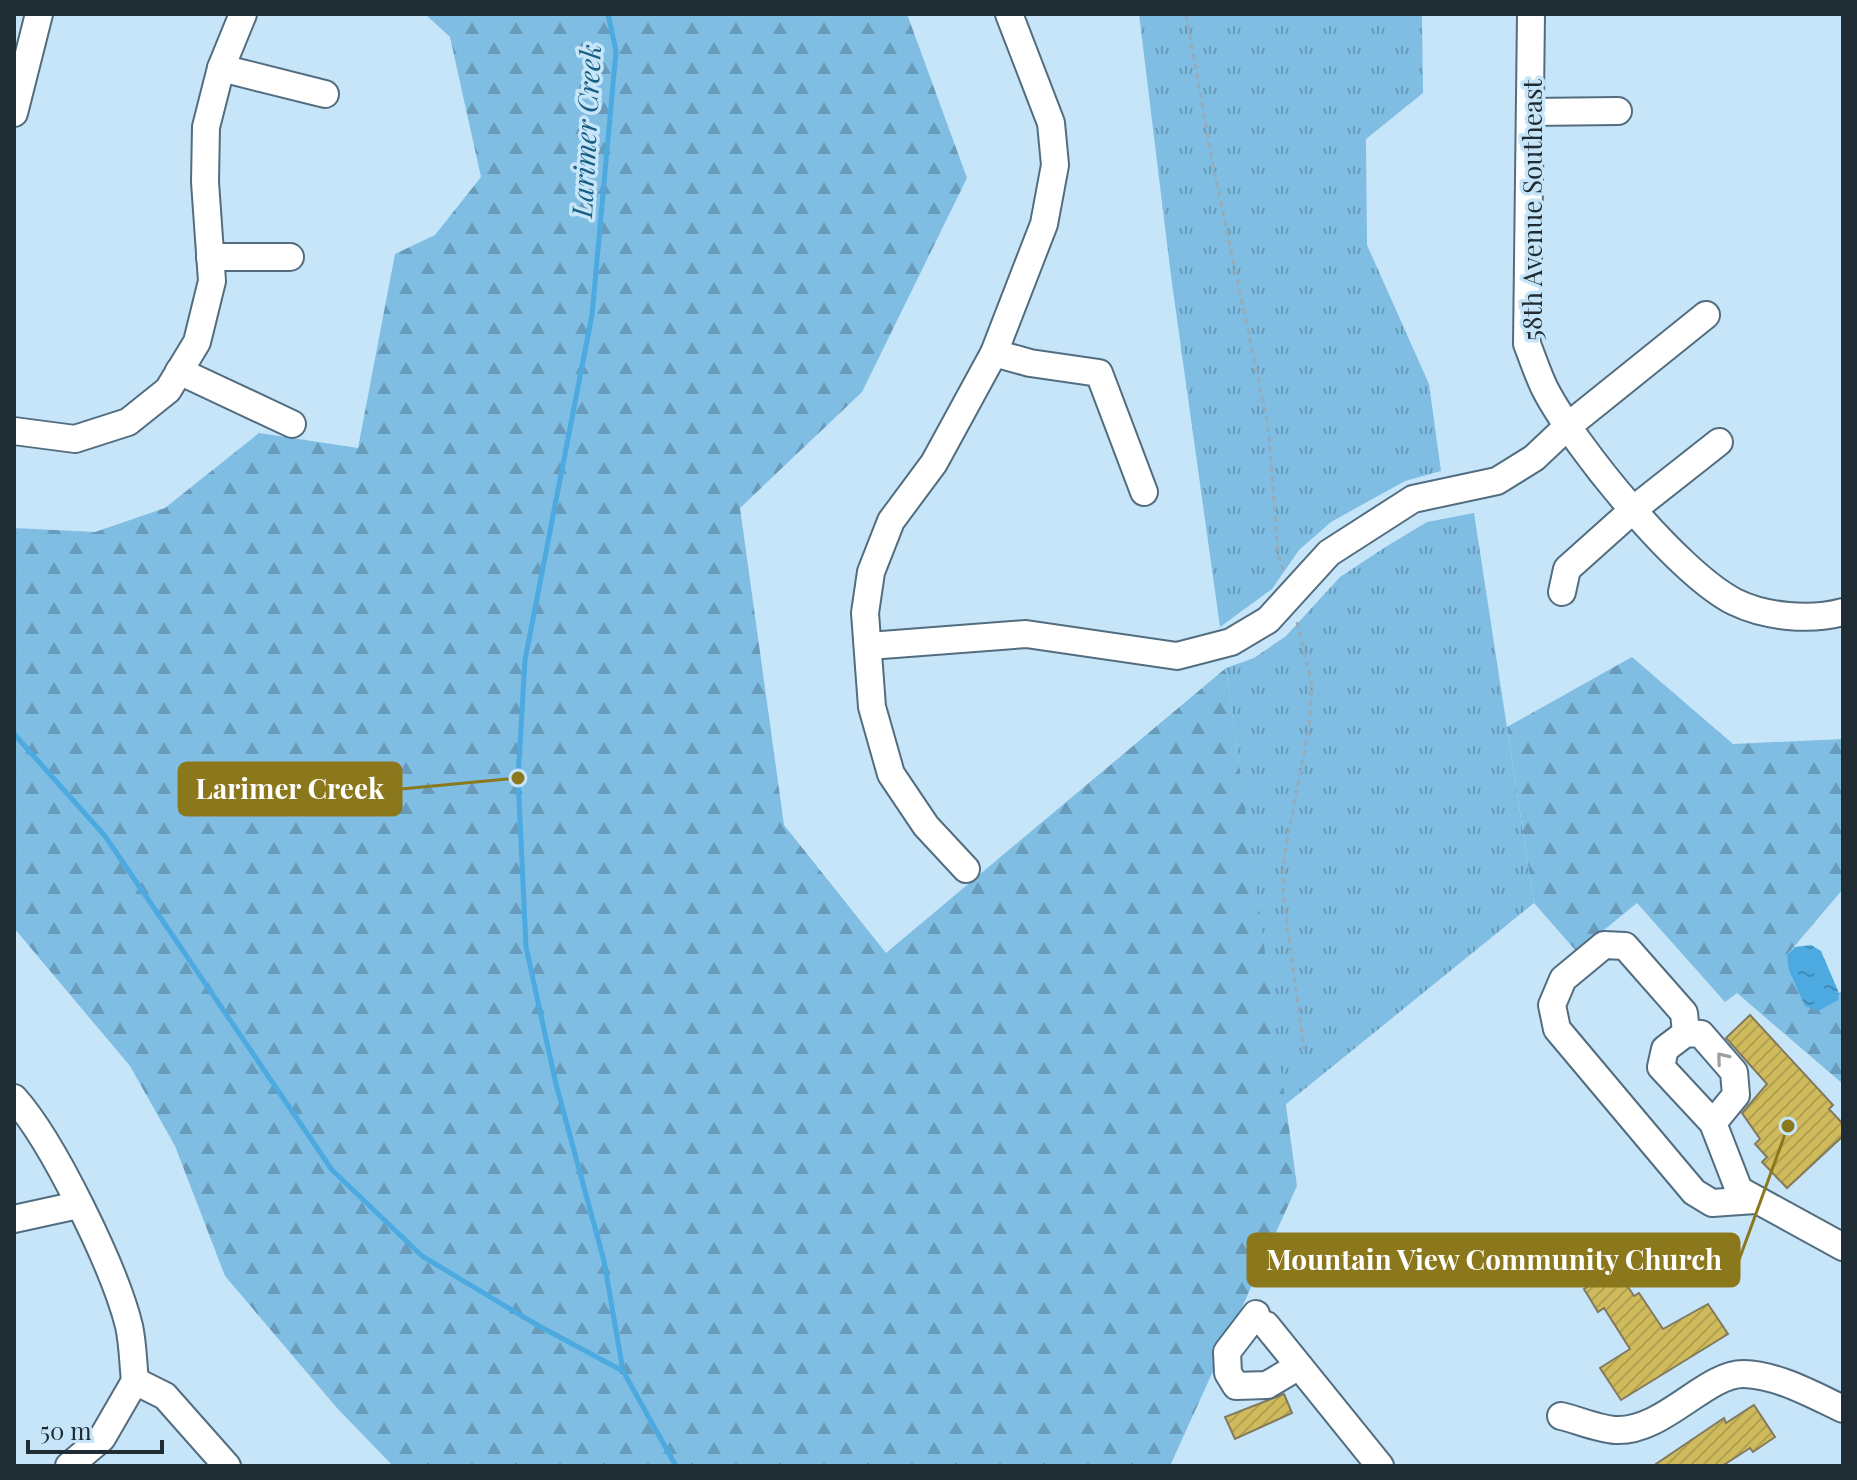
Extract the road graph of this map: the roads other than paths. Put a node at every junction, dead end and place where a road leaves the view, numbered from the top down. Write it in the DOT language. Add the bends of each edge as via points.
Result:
graph roads {
  1 [pos="243,14"];
  2 [pos="1009,14"];
  3 [pos="1531,14"];
  4 [pos="28,26"];
  5 [pos="221,68"];
  6 [pos="325,94"];
  7 [pos="1618,111"];
  8 [pos="1530,112"];
  9 [pos="14,113"];
  10 [pos="210,257"];
  11 [pos="290,257"];
  12 [pos="1706,315"];
  13 [pos="994,353"];
  14 [pos="179,371"];
  15 [pos="292,424"];
  16 [pos="1568,426"];
  17 [pos="14,431"];
  18 [pos="1719,442"];
  19 [pos="1144,492"];
  20 [pos="1634,509"];
  21 [pos="1562,592"];
  22 [pos="1843,612"];
  23 [pos="869,646"];
  24 [pos="966,869"];
  25 [pos="1686,1033"];
  26 [pos="14,1098"];
  27 [pos="1713,1123"];
  28 [pos="1755,1200"];
  29 [pos="78,1205"];
  30 [pos="14,1219"];
  31 [pos="1843,1247"];
  32 [pos="1299,1366"];
  33 [pos="135,1381"];
  34 [pos="1843,1409"];
  35 [pos="1561,1416"];
  36 [pos="69,1466"];
  37 [pos="227,1466"];
  38 [pos="1380,1466"];
  1 -- 5 [label="street"];
  2 -- 13 [label="street" via="1051,123 1055,165 1044,224"];
  3 -- 8 [label="street, 58th Avenue Southeast"];
  4 -- 9 [label="street"];
  5 -- 6 [label="street"];
  5 -- 10 [label="street" via="206,127"];
  7 -- 8 [label="street"];
  8 -- 16 [label="street, 58th Avenue Southeast" via="1527,344 1545,389"];
  10 -- 11 [label="street"];
  10 -- 14 [label="street" via="212,281 197,342"];
  12 -- 16 [label="street"];
  13 -- 19 [label="street" via="1099,373"];
  13 -- 23 [label="street" via="934,463 891,521 871,572 865,613"];
  14 -- 15 [label="street"];
  14 -- 17 [label="street" via="168,390 128,422 75,439"];
  16 -- 20 [label="street, 58th Avenue Southeast"];
  16 -- 23 [label="street" via="1534,458 1497,481 1413,499 1329,553 1268,620 1231,642 1177,656 1026,634"];
  18 -- 20 [label="street"];
  20 -- 21 [label="street" via="1567,569"];
  20 -- 22 [label="street, 58th Avenue Southeast" via="1686,567 1736,602 1782,616"];
  23 -- 24 [label="street" via="872,707 891,774 926,826"];
  25 -- 27 [label="street" via="1665,1049 1661,1067"];
  27 -- 25 [label="street, one-way" via="1736,1095 1734,1072 1701,1034"];
  25 -- 28 [label="street" via="1684,1013 1625,946 1604,945 1587,957 1563,979 1552,1005 1557,1029 1694,1192 1712,1203"];
  26 -- 29 [label="street" via="31,1116"];
  27 -- 28 [label="street" via="1739,1190"];
  28 -- 31 [label="street"];
  29 -- 30 [label="street"];
  29 -- 33 [label="street" via="129,1326"];
  32 -- 32 [label="street" via="1261,1319 1227,1352 1228,1373 1245,1388 1267,1385"];
  32 -- 38 [label="street"];
  33 -- 36 [label="street" via="102,1438"];
  33 -- 37 [label="street" via="165,1396"];
  34 -- 35 [label="street" via="1788,1384 1742,1374 1721,1380 1654,1420 1616,1431"];
}
